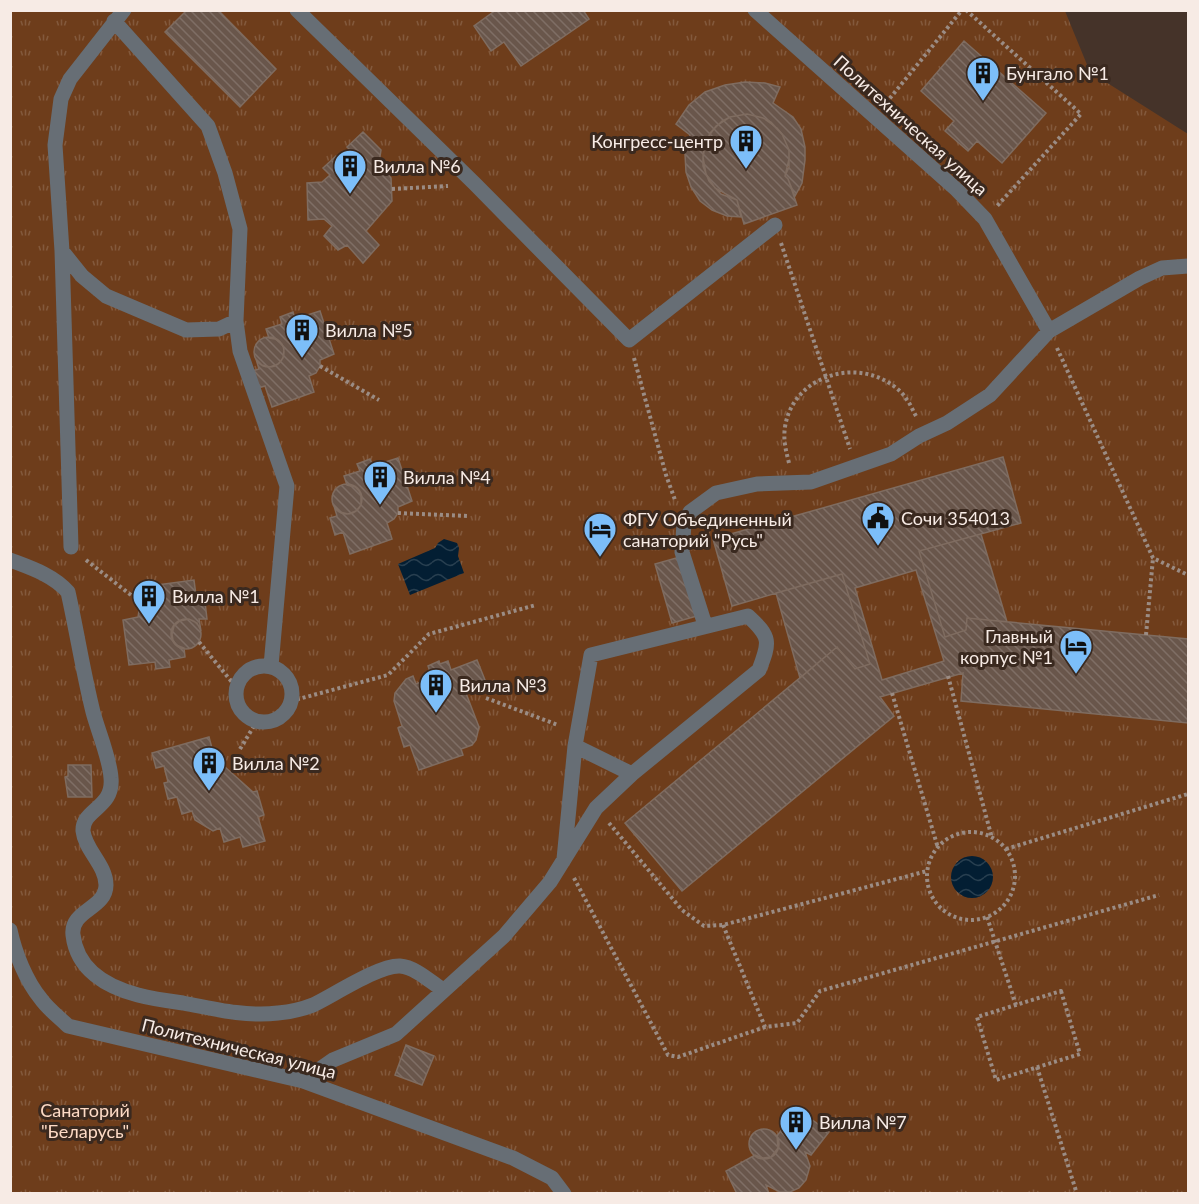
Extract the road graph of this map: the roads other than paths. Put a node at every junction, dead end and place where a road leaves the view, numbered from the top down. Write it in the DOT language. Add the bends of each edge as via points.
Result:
graph roads {
  1 [pos="297,10"];
  2 [pos="755,10"];
  3 [pos="119,16"];
  4 [pos="775,225"];
  5 [pos="62,251"];
  6 [pos="1188,266"];
  7 [pos="236,321"];
  8 [pos="1049,332"];
  9 [pos="71,547"];
  10 [pos="10,560"];
  11 [pos="705,625"];
  12 [pos="271,666"];
  13 [pos="577,739"];
  14 [pos="632,774"];
  15 [pos="564,859"];
  16 [pos="10,930"];
  17 [pos="443,990"];
  18 [pos="303,1081"];
  19 [pos="564,1194"];
  1 -- 4 [label="street" via="629,340"];
  2 -- 8 [label="street, Политехническая улица" via="985,219"];
  3 -- 5 [label="street" via="70,80 61,99 56,145"];
  3 -- 7 [label="street" via="208,126 240,229"];
  5 -- 7 [label="street" via="82,276 106,296 186,330 219,329"];
  5 -- 9 [label="street"];
  6 -- 8 [label="street" via="1162,268 1140,278"];
  7 -- 12 [label="street" via="240,351 287,486"];
  8 -- 11 [label="street" via="990,395 891,454 811,482 757,484 716,493 690,512 684,524 682,552"];
  10 -- 17 [label="street" via="33,568 68,592 111,778 110,793 83,824 83,834 104,874 105,893 80,915 73,934 80,959 102,982 138,995 232,1012 276,1013 310,1006 400,966"];
  11 -- 13 [label="street" via="591,655"];
  11 -- 14 [label="street" via="748,616 763,630 768,647 759,670"];
  12 -- 12 [label="street" via="249,669 236,687 240,708 257,721 278,718 286,713 291,701 289,679"];
  13 -- 14 [label="street"];
  13 -- 15 [label="street"];
  14 -- 15 [label="street" via="596,808"];
  15 -- 17 [label="street" via="550,882 504,936"];
  16 -- 18 [label="street, Политехническая улица" via="24,970 40,999 68,1026"];
  17 -- 18 [label="street" via="396,1034 333,1060"];
  18 -- 19 [label="street, Политехническая улица" via="513,1158 552,1178"];
}
